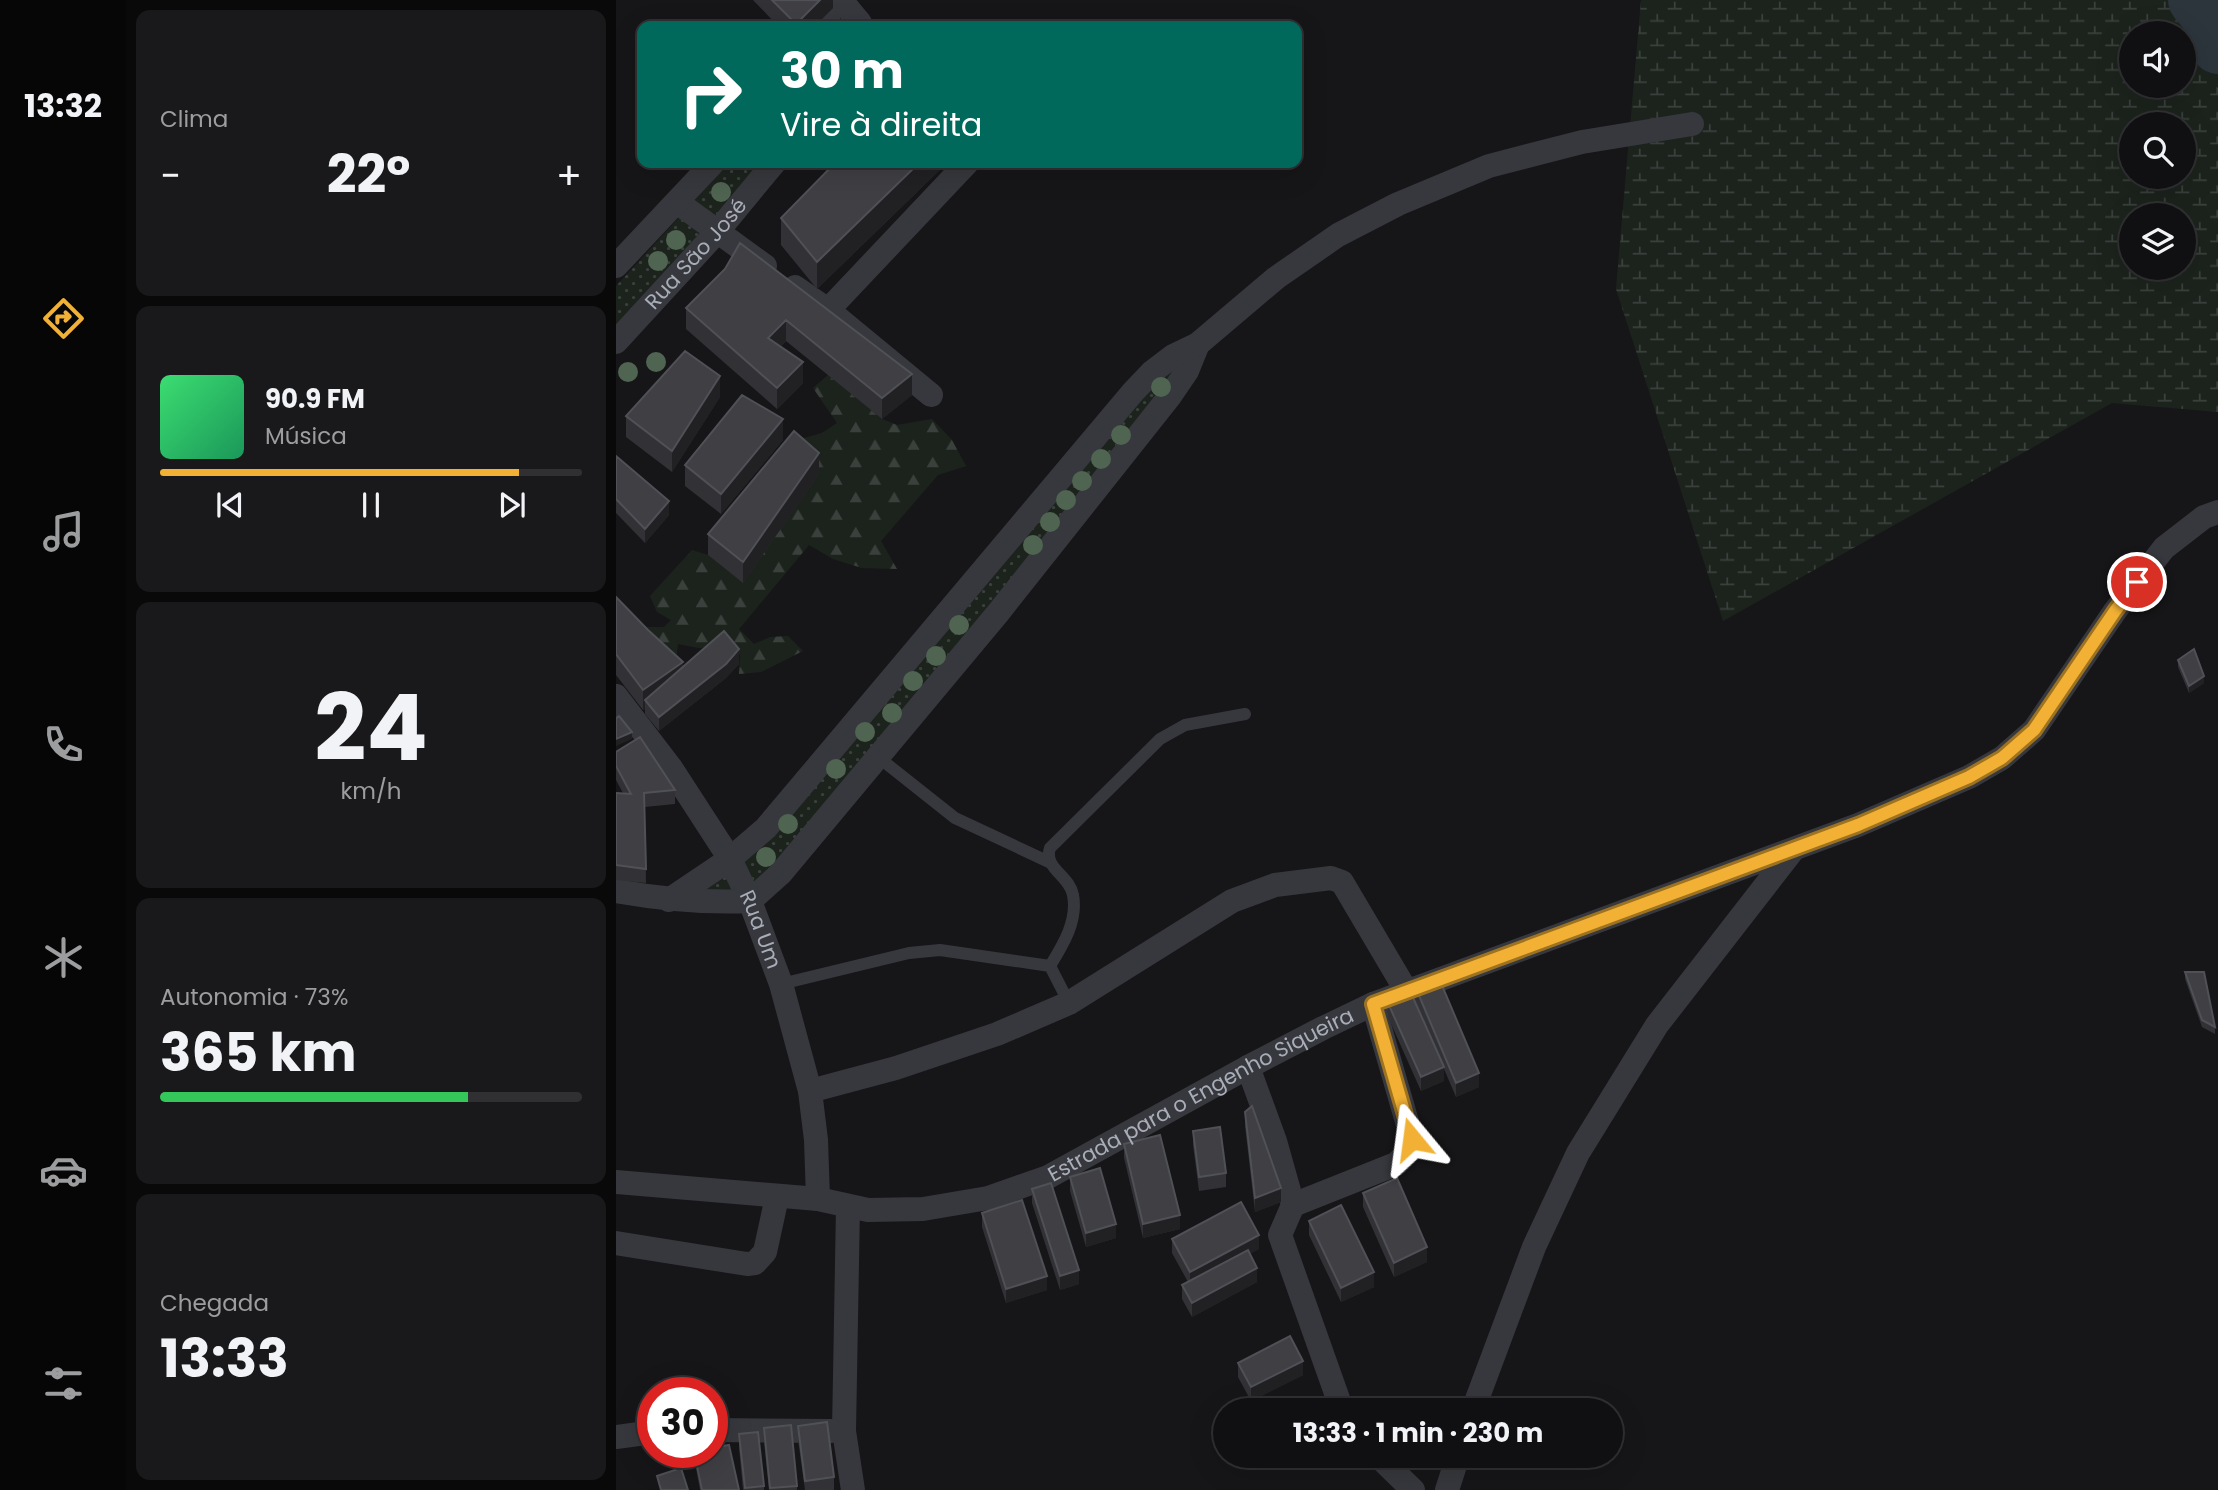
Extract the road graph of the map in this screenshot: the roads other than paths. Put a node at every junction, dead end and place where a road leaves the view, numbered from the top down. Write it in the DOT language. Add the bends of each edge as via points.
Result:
graph roads {
  1 [pos="839,0"];
  2 [pos="861,16"];
  3 [pos="826,21"];
  4 [pos="1692,124"];
  5 [pos="708,168"];
  6 [pos="770,168"];
  7 [pos="962,168"];
  8 [pos="677,202"];
  9 [pos="717,232"];
  10 [pos="616,266"];
  11 [pos="828,310"];
  12 [pos="616,342"];
  13 [pos="1198,344"];
  14 [pos="932,395"];
  15 [pos="2218,512"];
  16 [pos="969,586"];
  17 [pos="998,613"];
  18 [pos="616,696"];
  19 [pos="1245,715"];
  20 [pos="878,757"];
  21 [pos="1794,849"];
  22 [pos="730,859"];
  23 [pos="1049,862"];
  24 [pos="616,891"];
  25 [pos="669,900"];
  26 [pos="750,901"];
  27 [pos="1050,967"];
  28 [pos="781,984"];
  29 [pos="1407,992"];
  30 [pos="1069,1003"];
  31 [pos="1373,1004"];
  32 [pos="1248,1067"];
  33 [pos="810,1091"];
  34 [pos="616,1182"];
  35 [pos="777,1197"];
  36 [pos="818,1199"];
  37 [pos="1293,1205"];
  38 [pos="848,1207"];
  39 [pos="616,1243"];
  40 [pos="1338,1398"];
  41 [pos="1477,1398"];
  42 [pos="728,1430"];
  43 [pos="844,1431"];
  44 [pos="637,1434"];
  45 [pos="616,1437"];
  46 [pos="1390,1468"];
  47 [pos="1454,1468"];
  48 [pos="853,1490"];
  49 [pos="1413,1490"];
  50 [pos="1447,1490"];
  1 -- 2 [label="street"];
  1 -- 3 [label="street"];
  4 -- 13 [label="street" via="1582,142 1489,166 1398,204 1338,235 1276,278"];
  5 -- 8 [label="street"];
  6 -- 9 [label="street, Rua São José"];
  7 -- 11 [label="street"];
  8 -- 9 [label="street"];
  8 -- 10 [label="street"];
  9 -- 11 [label="street"];
  9 -- 12 [label="street, Rua São José"];
  11 -- 14 [label="street"];
  13 -- 16 [label="street" via="1152,372"];
  13 -- 17 [label="street" via="1170,396"];
  15 -- 21 [label="street, Estrada para o Engenho Siqueira" via="2204,517 2164,548 2034,730 2002,758 1944,788"];
  16 -- 17 [label="street"];
  16 -- 22 [label="street" via="766,828"];
  17 -- 20 [label="street"];
  18 -- 22 [label="street, Rua Um" via="671,768"];
  19 -- 23 [label="lane" via="1185,725 1160,739 1050,848"];
  20 -- 23 [label="lane" via="954,818"];
  20 -- 26 [label="street" via="781,873"];
  21 -- 29 [label="street, Estrada para o Engenho Siqueira"];
  21 -- 41 [label="street" via="1657,1025 1578,1153 1534,1247"];
  22 -- 25 [label="street"];
  22 -- 26 [label="street, Rua Um"];
  23 -- 27 [label="lane" via="1073,895 1068,936"];
  24 -- 25 [label="street"];
  25 -- 26 [label="street"];
  26 -- 28 [label="street, Rua Um"];
  27 -- 28 [label="lane" via="940,950 909,953"];
  27 -- 30 [label="lane"];
  28 -- 33 [label="street, Rua Um"];
  29 -- 30 [label="street" via="1351,895 1342,882 1331,878 1275,886 1232,901"];
  29 -- 31 [label="street, Estrada para o Engenho Siqueira"];
  30 -- 33 [label="street" via="909,1064"];
  31 -- 32 [label="street, Estrada para o Engenho Siqueira"];
  31 -- 37 [label="street" via="1412,1139 1407,1153 1396,1164"];
  32 -- 37 [label="street"];
  32 -- 38 [label="street, Estrada para o Engenho Siqueira" via="1048,1177 988,1198 923,1209"];
  33 -- 36 [label="street, Rua Um"];
  34 -- 35 [label="street, Estrada para o Engenho Siqueira"];
  35 -- 36 [label="street, Estrada para o Engenho Siqueira"];
  35 -- 39 [label="street" via="765,1252 755,1263"];
  36 -- 38 [label="street, Estrada para o Engenho Siqueira"];
  37 -- 40 [label="street" via="1280,1236"];
  38 -- 43 [label="street"];
  42 -- 43 [label="street"];
  43 -- 48 [label="street"];
  44 -- 45 [label="street"];
  46 -- 49 [label="street"];
  47 -- 50 [label="street"];
}
